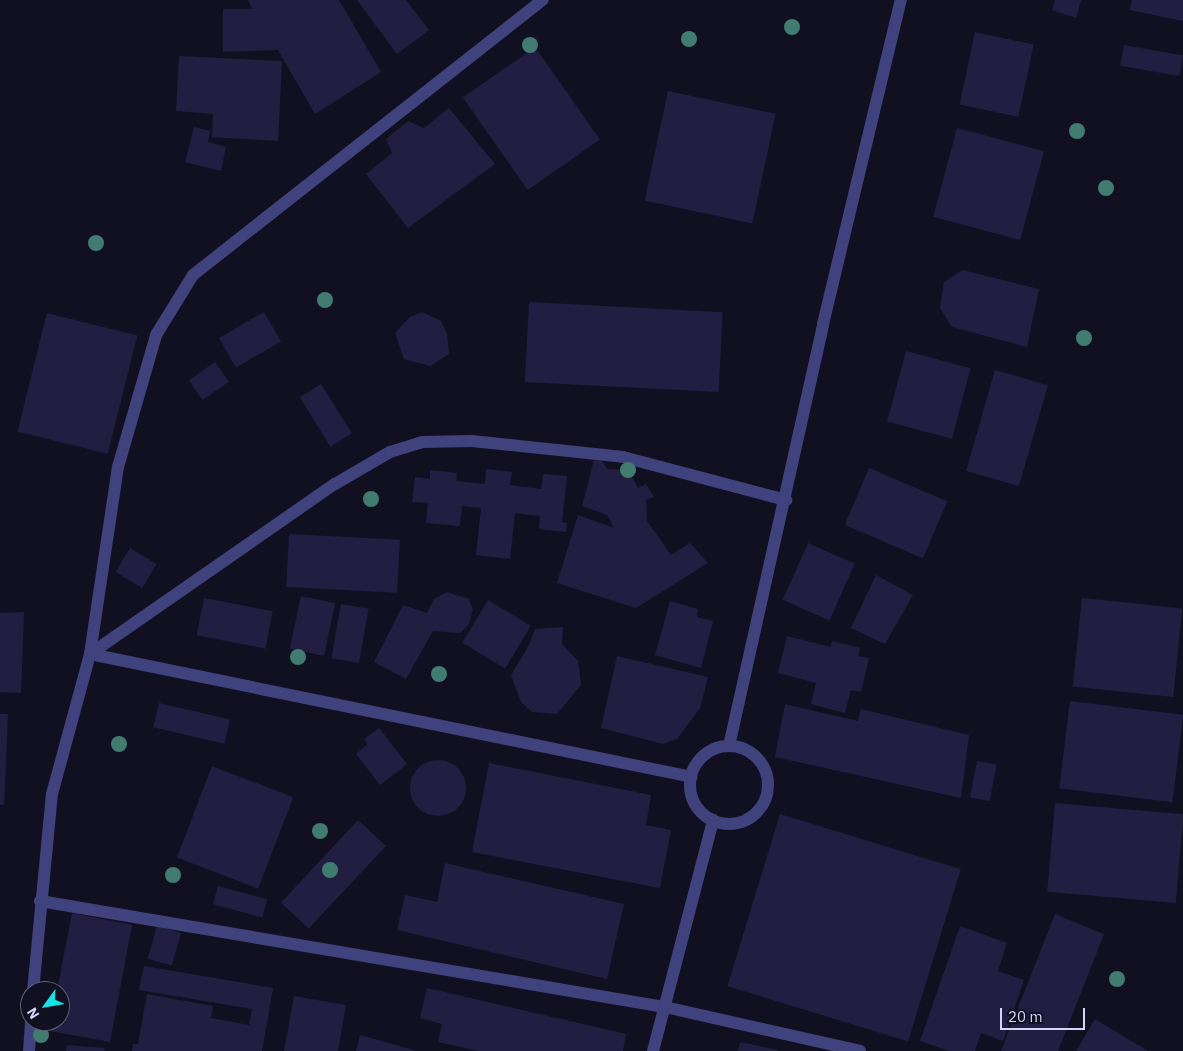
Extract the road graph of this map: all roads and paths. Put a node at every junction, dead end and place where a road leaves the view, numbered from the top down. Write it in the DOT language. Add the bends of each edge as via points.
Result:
graph roads {
  1 [pos="543,0"];
  2 [pos="901,0"];
  3 [pos="786,500"];
  4 [pos="90,654"];
  5 [pos="728,746"];
  6 [pos="692,777"];
  7 [pos="713,820"];
  8 [pos="40,901"];
  9 [pos="34,981"];
  10 [pos="665,1007"];
  11 [pos="30,1031"];
  12 [pos="29,1051"];
  13 [pos="652,1051"];
  14 [pos="860,1051"];
  1 -- 4 [label="street" via="193,275 156,334 118,467"];
  2 -- 3 [label="street" via="822,324"];
  3 -- 4 [label="street" via="623,458 472,441 424,442 390,452 335,484"];
  3 -- 5 [label="street"];
  4 -- 6 [label="street"];
  4 -- 8 [label="street" via="52,794"];
  5 -- 6 [label="street" via="704,755"];
  5 -- 7 [label="street" via="742,748 759,760 768,779 768,793 753,816 740,822"];
  6 -- 7 [label="street" via="695,802"];
  7 -- 10 [label="street"];
  8 -- 9 [label="street"];
  8 -- 10 [label="street"];
  10 -- 13 [label="street"];
  10 -- 14 [label="street"];
  11 -- 12 [label="street"];
}
